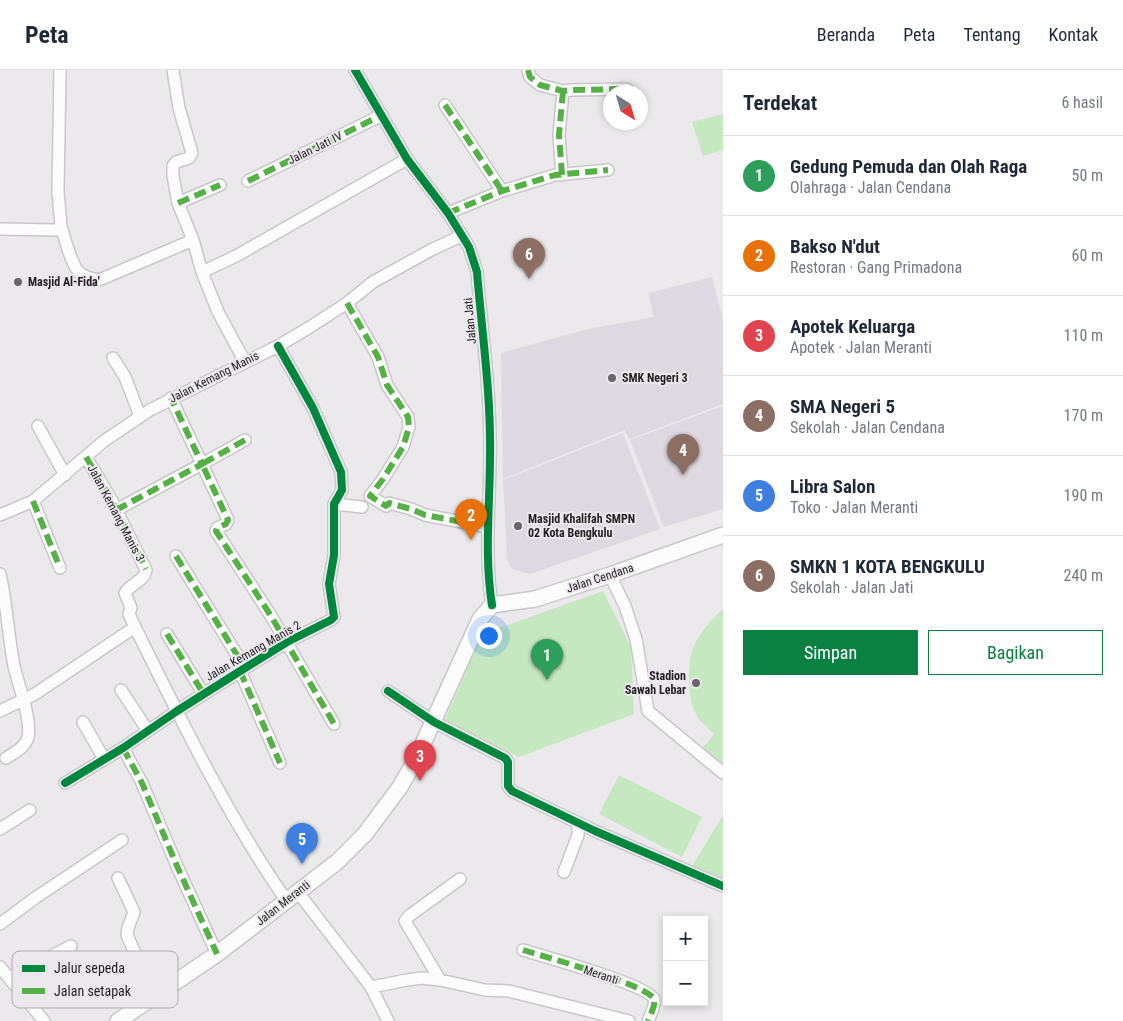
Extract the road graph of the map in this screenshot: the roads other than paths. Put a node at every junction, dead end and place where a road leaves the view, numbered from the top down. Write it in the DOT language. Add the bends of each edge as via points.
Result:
graph roads {
  1 [pos="60,70"];
  2 [pos="173,70"];
  3 [pos="355,70"];
  4 [pos="528,70"];
  5 [pos="603,89"];
  6 [pos="563,91"];
  7 [pos="445,105"];
  8 [pos="382,115"];
  9 [pos="407,159"];
  10 [pos="608,170"];
  11 [pos="562,175"];
  12 [pos="248,181"];
  13 [pos="220,185"];
  14 [pos="502,191"];
  15 [pos="178,202"];
  16 [pos="448,213"];
  17 [pos="61,226"];
  18 [pos="0,229"];
  19 [pos="461,236"];
  20 [pos="193,240"];
  21 [pos="202,272"];
  22 [pos="347,303"];
  23 [pos="278,346"];
  24 [pos="113,358"];
  25 [pos="245,362"];
  26 [pos="171,398"];
  27 [pos="140,416"];
  28 [pos="38,426"];
  29 [pos="245,440"];
  30 [pos="86,457"];
  31 [pos="202,464"];
  32 [pos="65,475"];
  33 [pos="33,501"];
  34 [pos="334,504"];
  35 [pos="362,507"];
  36 [pos="116,510"];
  37 [pos="0,515"];
  38 [pos="488,527"];
  39 [pos="723,535"];
  40 [pos="176,556"];
  41 [pos="60,568"];
  42 [pos="0,574"];
  43 [pos="610,575"];
  44 [pos="492,605"];
  45 [pos="135,627"];
  46 [pos="167,634"];
  47 [pos="287,642"];
  48 [pos="243,670"];
  49 [pos="121,690"];
  50 [pos="388,691"];
  51 [pos="203,693"];
  52 [pos="22,700"];
  53 [pos="0,711"];
  54 [pos="177,711"];
  55 [pos="83,722"];
  56 [pos="434,722"];
  57 [pos="334,724"];
  58 [pos="148,731"];
  59 [pos="123,748"];
  60 [pos="6,758"];
  61 [pos="104,759"];
  62 [pos="280,763"];
  63 [pos="723,773"];
  64 [pos="65,783"];
  65 [pos="30,810"];
  66 [pos="578,823"];
  67 [pos="0,829"];
  68 [pos="122,840"];
  69 [pos="564,872"];
  70 [pos="118,878"];
  71 [pos="460,879"];
  72 [pos="723,886"];
  73 [pos="292,895"];
  74 [pos="0,924"];
  75 [pos="71,946"];
  76 [pos="523,950"];
  77 [pos="61,951"];
  78 [pos="134,951"];
  79 [pos="218,954"];
  80 [pos="0,967"];
  81 [pos="12,976"];
  82 [pos="9,978"];
  83 [pos="440,980"];
  84 [pos="178,981"];
  85 [pos="12,982"];
  86 [pos="371,987"];
  87 [pos="33,1008"];
  88 [pos="138,1008"];
  89 [pos="44,1021"];
  90 [pos="118,1021"];
  91 [pos="388,1021"];
  92 [pos="629,1021"];
  93 [pos="648,1021"];
  1 -- 17 [label="street" via="58,192"];
  2 -- 15 [label="street" via="179,108 192,153 174,166"];
  3 -- 8 [label="street, Jalan Jati"];
  4 -- 6 [label="street" via="530,77 540,85"];
  5 -- 6 [label="street"];
  6 -- 11 [label="street" via="559,135"];
  7 -- 14 [label="street"];
  8 -- 9 [label="street, Jalan Jati"];
  8 -- 12 [label="street, Jalan Jati IV"];
  9 -- 16 [label="street, Jalan Jati"];
  9 -- 21 [label="street"];
  10 -- 11 [label="street"];
  11 -- 14 [label="street"];
  13 -- 15 [label="street"];
  14 -- 16 [label="street"];
  15 -- 20 [label="street"];
  16 -- 19 [label="street, Jalan Jati"];
  17 -- 18 [label="street" via="56,230"];
  17 -- 20 [label="street" via="79,273 99,280"];
  19 -- 22 [label="street, Jalan Kemang Manis" via="373,282"];
  19 -- 38 [label="street, Jalan Jati" via="469,247 477,272 490,441"];
  20 -- 21 [label="street"];
  21 -- 25 [label="street" via="218,312"];
  22 -- 23 [label="street, Jalan Kemang Manis"];
  22 -- 38 [label="street" via="378,357 387,385 408,417 409,427 403,447 370,496 386,506 389,504 425,515"];
  23 -- 25 [label="street, Jalan Kemang Manis"];
  23 -- 34 [label="street, Jalan Kemang Manis 2" via="313,408 341,472 342,492"];
  24 -- 27 [label="street"];
  25 -- 26 [label="street, Jalan Kemang Manis"];
  26 -- 27 [label="street, Jalan Kemang Manis"];
  26 -- 31 [label="street"];
  27 -- 30 [label="street, Jalan Kemang Manis"];
  28 -- 32 [label="street"];
  29 -- 31 [label="street"];
  30 -- 32 [label="street, Jalan Kemang Manis"];
  30 -- 36 [label="street, Jalan Kemang Manis 3"];
  31 -- 36 [label="street"];
  31 -- 47 [label="street" via="228,520 216,531"];
  32 -- 33 [label="street, Jalan Kemang Manis"];
  33 -- 37 [label="street, Jalan Kemang Manis"];
  33 -- 41 [label="street"];
  34 -- 35 [label="street"];
  34 -- 47 [label="street, Jalan Kemang Manis 2" via="334,555 329,584 334,617"];
  36 -- 45 [label="street, Jalan Kemang Manis 3" via="146,569 144,577 126,593"];
  38 -- 44 [label="street, Jalan Jati" via="488,582"];
  39 -- 43 [label="main road, Jalan Cendana"];
  40 -- 48 [label="street"];
  42 -- 52 [label="street"];
  43 -- 44 [label="main road, Jalan Cendana" via="536,599"];
  43 -- 63 [label="street" via="636,639 648,711"];
  44 -- 56 [label="main road, Jalan Meranti" via="480,619"];
  45 -- 52 [label="street"];
  45 -- 54 [label="street"];
  46 -- 51 [label="street"];
  47 -- 48 [label="street, Jalan Kemang Manis 2"];
  47 -- 57 [label="street"];
  48 -- 51 [label="street, Jalan Kemang Manis 2"];
  48 -- 62 [label="street"];
  49 -- 58 [label="street"];
  50 -- 56 [label="street"];
  51 -- 54 [label="street, Jalan Kemang Manis 2"];
  52 -- 53 [label="street"];
  52 -- 60 [label="street" via="28,740"];
  54 -- 58 [label="street, Jalan Kemang Manis 2"];
  54 -- 73 [label="street" via="253,850"];
  55 -- 61 [label="street"];
  56 -- 66 [label="street" via="507,760 508,784 512,791"];
  56 -- 73 [label="main road, Jalan Meranti" via="400,787 365,834 336,862"];
  58 -- 59 [label="street, Jalan Kemang Manis 2"];
  59 -- 61 [label="street, Jalan Kemang Manis 2"];
  59 -- 79 [label="street" via="142,783"];
  61 -- 64 [label="street, Jalan Kemang Manis 2"];
  65 -- 67 [label="street"];
  66 -- 69 [label="street" via="578,835"];
  66 -- 72 [label="street"];
  68 -- 74 [label="street"];
  70 -- 78 [label="street" via="134,912 127,935"];
  71 -- 83 [label="street" via="406,921"];
  73 -- 79 [label="main road, Jalan Meranti"];
  73 -- 86 [label="street"];
  75 -- 77 [label="street"];
  76 -- 93 [label="street, Meranti" via="615,978 648,993 655,1001"];
  79 -- 84 [label="main road, Jalan Meranti"];
  80 -- 82 [label="street"];
  81 -- 82 [label="street"];
  82 -- 85 [label="street"];
  83 -- 86 [label="street" via="415,979"];
  83 -- 92 [label="street" via="485,990 509,991"];
  86 -- 91 [label="street"];
  87 -- 89 [label="street"];
  88 -- 90 [label="main road, Jalan Meranti"];
}
